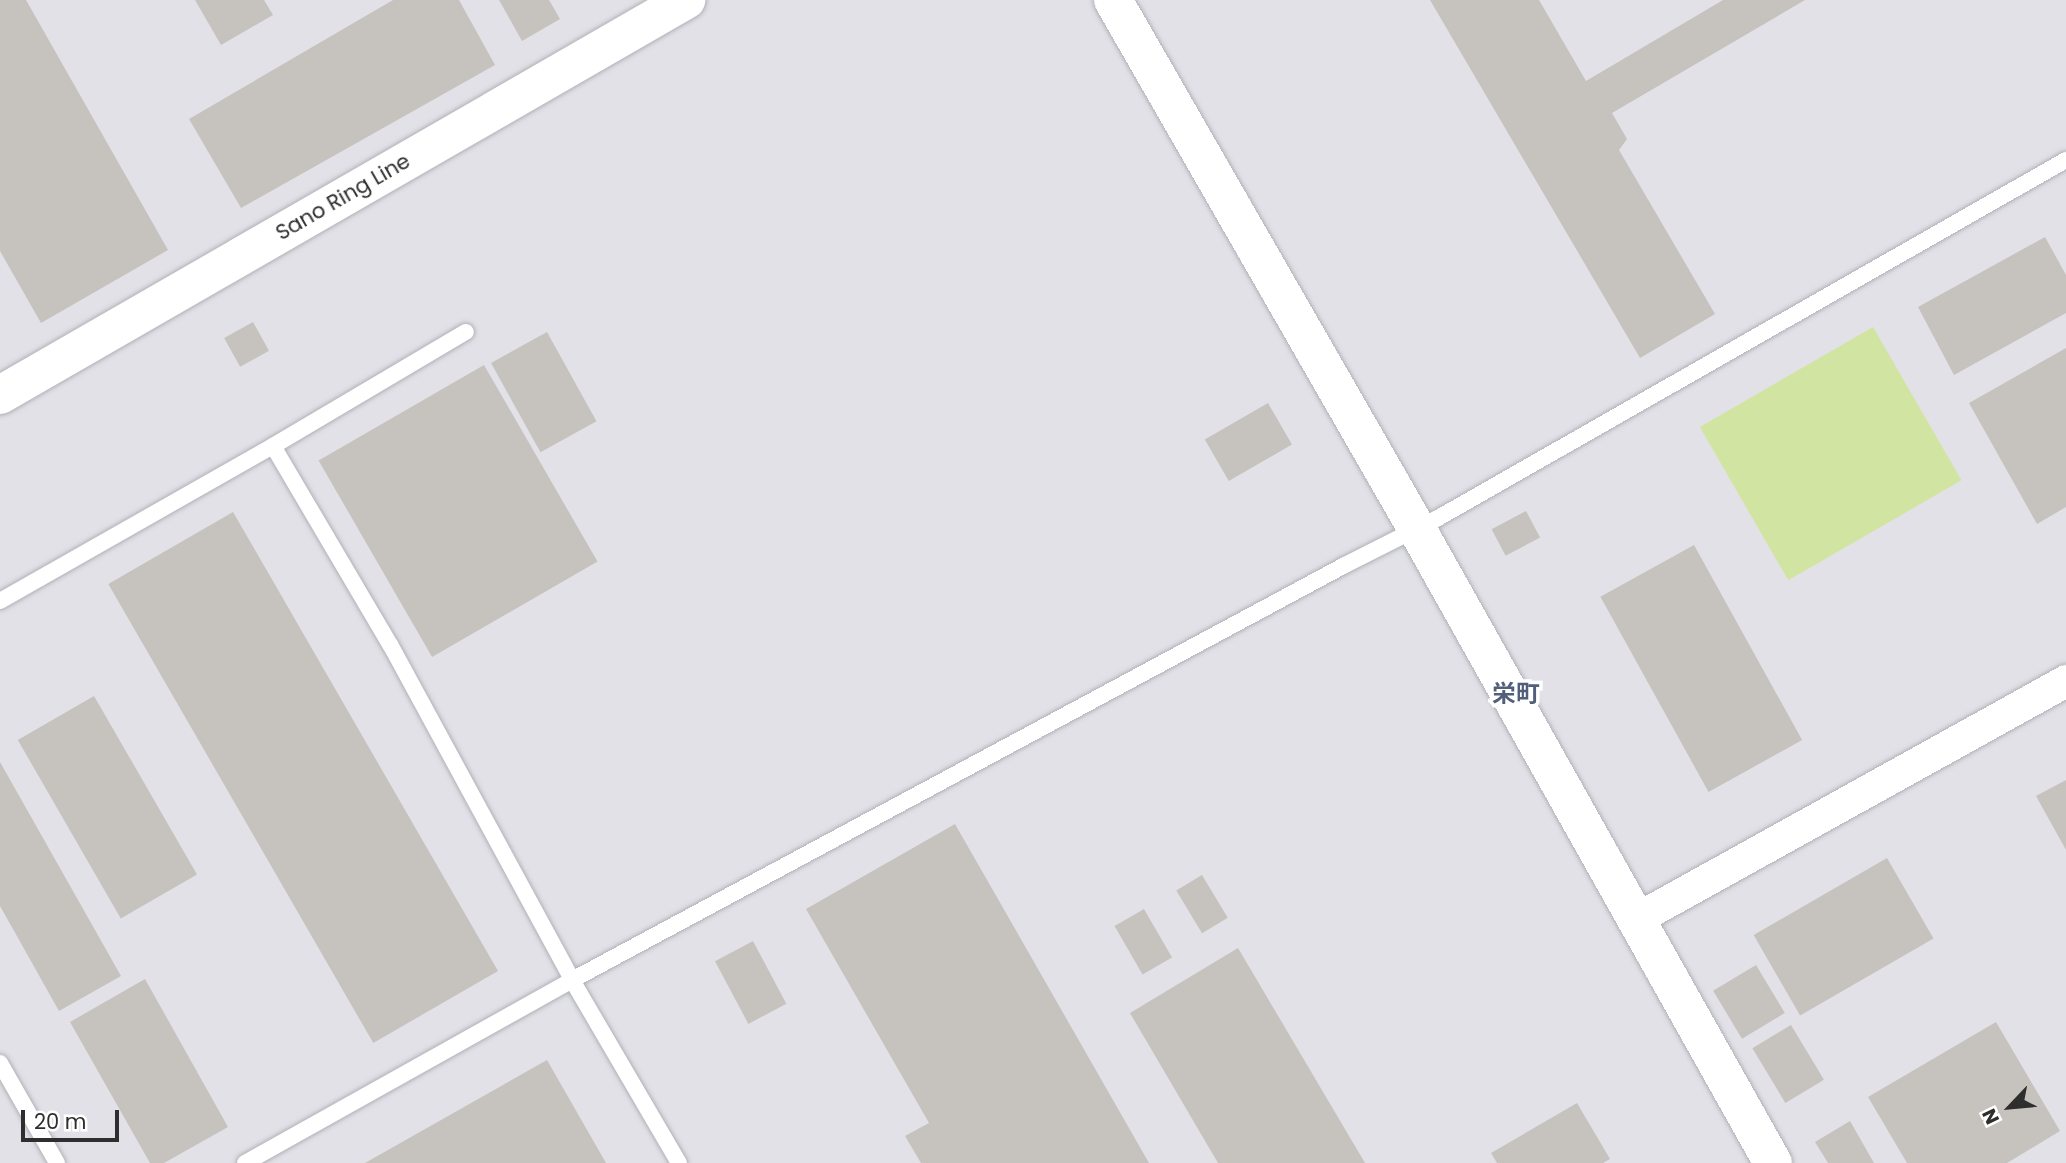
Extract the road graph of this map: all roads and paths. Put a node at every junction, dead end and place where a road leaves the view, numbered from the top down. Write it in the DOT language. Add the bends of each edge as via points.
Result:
graph roads {
  1 [pos="686,0"];
  2 [pos="1113,0"];
  3 [pos="2066,160"];
  4 [pos="466,332"];
  5 [pos="0,395"];
  6 [pos="273,446"];
  7 [pos="1417,529"];
  8 [pos="0,601"];
  9 [pos="2066,681"];
  10 [pos="1637,919"];
  11 [pos="572,980"];
  12 [pos="0,1063"];
  13 [pos="57,1163"];
  14 [pos="245,1163"];
  15 [pos="679,1163"];
  16 [pos="1773,1163"];
  1 -- 5 [label="street, Sano Ring Line"];
  2 -- 7 [label="street"];
  3 -- 7 [label="lane"];
  4 -- 6 [label="lane"];
  6 -- 8 [label="lane"];
  6 -- 11 [label="lane" via="391,646"];
  7 -- 10 [label="street"];
  7 -- 11 [label="lane"];
  9 -- 10 [label="street"];
  10 -- 16 [label="street"];
  11 -- 14 [label="lane"];
  11 -- 15 [label="lane"];
  12 -- 13 [label="lane"];
}
